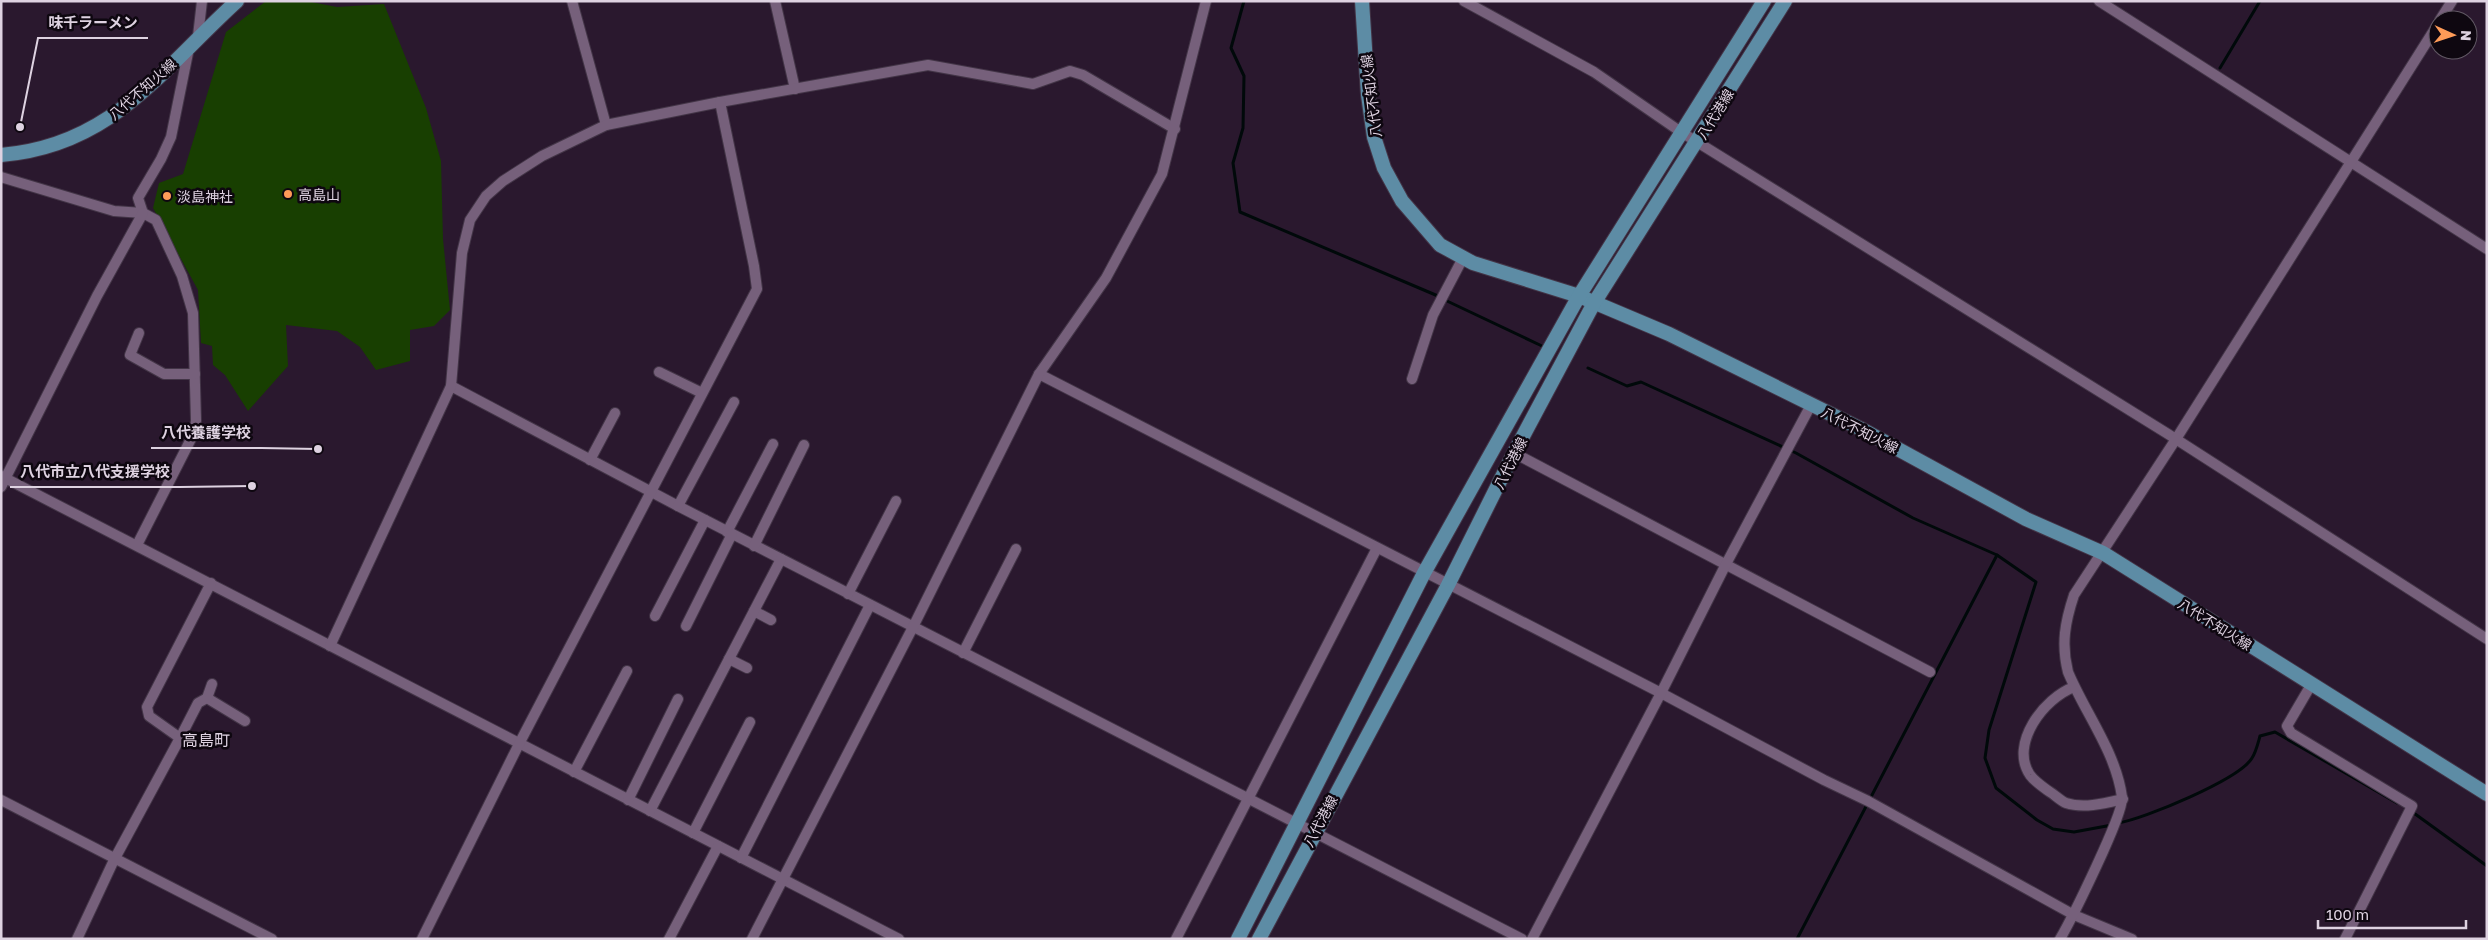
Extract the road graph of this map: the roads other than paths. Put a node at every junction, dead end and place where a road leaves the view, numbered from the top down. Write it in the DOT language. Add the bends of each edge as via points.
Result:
graph roads {
  1 [pos="237,1"];
  2 [pos="572,1"];
  3 [pos="775,1"];
  4 [pos="1206,1"];
  5 [pos="1362,1"];
  6 [pos="1464,1"];
  7 [pos="1764,1"];
  8 [pos="1785,1"];
  9 [pos="2099,1"];
  10 [pos="199,3"];
  11 [pos="2428,40"];
  12 [pos="194,42"];
  13 [pos="794,89"];
  14 [pos="720,102"];
  15 [pos="606,125"];
  16 [pos="1175,129"];
  17 [pos="1681,132"];
  18 [pos="1697,142"];
  19 [pos="1,155"];
  20 [pos="2350,163"];
  21 [pos="1,177"];
  22 [pos="144,213"];
  23 [pos="2487,249"];
  24 [pos="1464,258"];
  25 [pos="1579,296"];
  26 [pos="1594,303"];
  27 [pos="139,333"];
  28 [pos="659,372"];
  29 [pos="195,374"];
  30 [pos="1039,374"];
  31 [pos="1412,379"];
  32 [pos="451,386"];
  33 [pos="702,393"];
  34 [pos="734,402"];
  35 [pos="1811,406"];
  36 [pos="615,413"];
  37 [pos="2176,439"];
  38 [pos="773,444"];
  39 [pos="804,445"];
  40 [pos="1514,453"];
  41 [pos="590,460"];
  42 [pos="3,481"];
  43 [pos="650,492"];
  44 [pos="896,501"];
  45 [pos="678,506"];
  46 [pos="705,520"];
  47 [pos="730,533"];
  48 [pos="137,545"];
  49 [pos="754,546"];
  50 [pos="1377,548"];
  51 [pos="1016,549"];
  52 [pos="2103,553"];
  53 [pos="781,559"];
  54 [pos="1726,564"];
  55 [pos="1424,573"];
  56 [pos="211,583"];
  57 [pos="1448,585"];
  58 [pos="848,594"];
  59 [pos="870,606"];
  60 [pos="754,611"];
  61 [pos="655,616"];
  62 [pos="771,620"];
  63 [pos="686,626"];
  64 [pos="913,627"];
  65 [pos="2487,639"];
  66 [pos="330,646"];
  67 [pos="963,653"];
  68 [pos="729,659"];
  69 [pos="747,668"];
  70 [pos="627,671"];
  71 [pos="1930,672"];
  72 [pos="212,684"];
  73 [pos="2311,685"];
  74 [pos="2074,687"];
  75 [pos="1661,693"];
  76 [pos="207,698"];
  77 [pos="678,700"];
  78 [pos="245,720"];
  79 [pos="750,722"];
  80 [pos="180,738"];
  81 [pos="519,744"];
  82 [pos="574,772"];
  83 [pos="2487,794"];
  84 [pos="1248,799"];
  85 [pos="1,800"];
  86 [pos="628,800"];
  87 [pos="2120,809"];
  88 [pos="650,811"];
  89 [pos="1297,824"];
  90 [pos="693,833"];
  91 [pos="1314,833"];
  92 [pos="718,846"];
  93 [pos="741,858"];
  94 [pos="114,860"];
  95 [pos="784,880"];
  96 [pos="2074,915"];
  97 [pos="76,939"];
  98 [pos="272,939"];
  99 [pos="422,939"];
  100 [pos="669,939"];
  101 [pos="752,939"];
  102 [pos="899,939"];
  103 [pos="1176,939"];
  104 [pos="1238,939"];
  105 [pos="1259,939"];
  106 [pos="1522,939"];
  107 [pos="1532,939"];
  108 [pos="2060,939"];
  109 [pos="2132,939"];
  110 [pos="2345,939"];
  1 -- 12 [label="main road, 八代不知火線"];
  2 -- 15 [label="street"];
  3 -- 13 [label="street"];
  4 -- 16 [label="street"];
  5 -- 24 [label="main road, 八代不知火線" via="1369,103 1374,137 1384,168 1402,201 1440,245"];
  6 -- 17 [label="street" via="1594,72"];
  7 -- 17 [label="main road, 八代港線"];
  8 -- 18 [label="main road, 八代港線"];
  9 -- 20 [label="street"];
  10 -- 12 [label="street"];
  11 -- 20 [label="street"];
  12 -- 19 [label="main road, 八代不知火線" via="119,113 88,132 56,146"];
  12 -- 22 [label="street" via="171,137 138,198"];
  13 -- 14 [label="street"];
  13 -- 16 [label="street" via="928,66 1032,84 1070,71 1083,75"];
  14 -- 15 [label="street"];
  14 -- 33 [label="street" via="757,289"];
  15 -- 32 [label="street" via="542,156 503,181 475,210 462,253"];
  16 -- 30 [label="street" via="1162,174 1106,278"];
  17 -- 18 [label="street"];
  17 -- 25 [label="main road, 八代港線"];
  18 -- 26 [label="main road, 八代港線"];
  18 -- 37 [label="street"];
  20 -- 23 [label="street"];
  20 -- 37 [label="street"];
  21 -- 22 [label="street" via="114,211"];
  22 -- 29 [label="street" via="156,220 182,276 193,313"];
  22 -- 42 [label="street" via="97,296"];
  24 -- 25 [label="main road, 八代不知火線"];
  24 -- 31 [label="street" via="1433,314"];
  25 -- 26 [label="main road, 八代不知火線"];
  25 -- 55 [label="main road, 八代港線"];
  26 -- 35 [label="main road, 八代不知火線" via="1669,334"];
  26 -- 40 [label="main road, 八代港線"];
  27 -- 29 [label="street" via="130,355 164,374"];
  28 -- 33 [label="street"];
  29 -- 48 [label="street" via="194,434"];
  30 -- 50 [label="street"];
  30 -- 64 [label="street"];
  32 -- 41 [label="street"];
  32 -- 66 [label="street"];
  33 -- 43 [label="street"];
  34 -- 45 [label="street"];
  35 -- 52 [label="main road, 八代不知火線" via="1863,430 2026,519"];
  35 -- 54 [label="street"];
  36 -- 41 [label="street"];
  37 -- 52 [label="street"];
  37 -- 65 [label="street"];
  38 -- 47 [label="street"];
  39 -- 49 [label="street"];
  40 -- 54 [label="street"];
  40 -- 57 [label="main road, 八代港線"];
  41 -- 43 [label="street"];
  42 -- 48 [label="street"];
  43 -- 45 [label="street"];
  43 -- 81 [label="street"];
  44 -- 58 [label="street"];
  45 -- 46 [label="street"];
  46 -- 47 [label="street"];
  46 -- 61 [label="street"];
  47 -- 49 [label="street"];
  47 -- 63 [label="street"];
  48 -- 56 [label="street"];
  49 -- 53 [label="street"];
  50 -- 55 [label="street"];
  50 -- 84 [label="street"];
  51 -- 67 [label="street"];
  52 -- 73 [label="main road, 八代不知火線"];
  52 -- 74 [label="street" via="2074,595 2066,618 2064,654"];
  53 -- 58 [label="street"];
  53 -- 60 [label="street"];
  54 -- 71 [label="street"];
  54 -- 75 [label="street"];
  55 -- 57 [label="street"];
  55 -- 89 [label="main road, 八代港線"];
  56 -- 66 [label="street"];
  56 -- 80 [label="street" via="147,708 149,716"];
  57 -- 75 [label="street"];
  57 -- 91 [label="main road, 八代港線"];
  58 -- 59 [label="street"];
  59 -- 64 [label="street"];
  59 -- 93 [label="street"];
  60 -- 62 [label="street"];
  60 -- 68 [label="street"];
  64 -- 67 [label="street"];
  64 -- 95 [label="street"];
  66 -- 81 [label="street"];
  67 -- 84 [label="street"];
  68 -- 69 [label="street"];
  68 -- 88 [label="street"];
  70 -- 82 [label="street"];
  72 -- 76 [label="street"];
  73 -- 83 [label="main road, 八代不知火線"];
  73 -- 110 [label="street" via="2287,726 2291,733 2412,806"];
  74 -- 87 [label="street" via="2117,771"];
  74 -- 87 [label="street" via="2056,696 2042,709 2026,735 2024,760 2029,774 2066,803"];
  75 -- 96 [label="street" via="1868,801"];
  75 -- 107 [label="street"];
  76 -- 78 [label="street"];
  76 -- 80 [label="street" via="198,703"];
  77 -- 86 [label="street"];
  79 -- 90 [label="street"];
  80 -- 94 [label="street"];
  81 -- 82 [label="street"];
  81 -- 99 [label="street"];
  82 -- 86 [label="street"];
  84 -- 89 [label="street"];
  84 -- 103 [label="street"];
  85 -- 94 [label="street"];
  86 -- 88 [label="street"];
  87 -- 96 [label="street"];
  88 -- 90 [label="street"];
  89 -- 91 [label="street"];
  89 -- 104 [label="main road, 八代港線"];
  90 -- 92 [label="street"];
  91 -- 105 [label="main road, 八代港線"];
  91 -- 106 [label="street"];
  92 -- 93 [label="street"];
  92 -- 100 [label="street"];
  93 -- 95 [label="street"];
  94 -- 97 [label="street"];
  94 -- 98 [label="street"];
  95 -- 101 [label="street"];
  95 -- 102 [label="street"];
  96 -- 108 [label="street"];
  96 -- 109 [label="street"];
}
